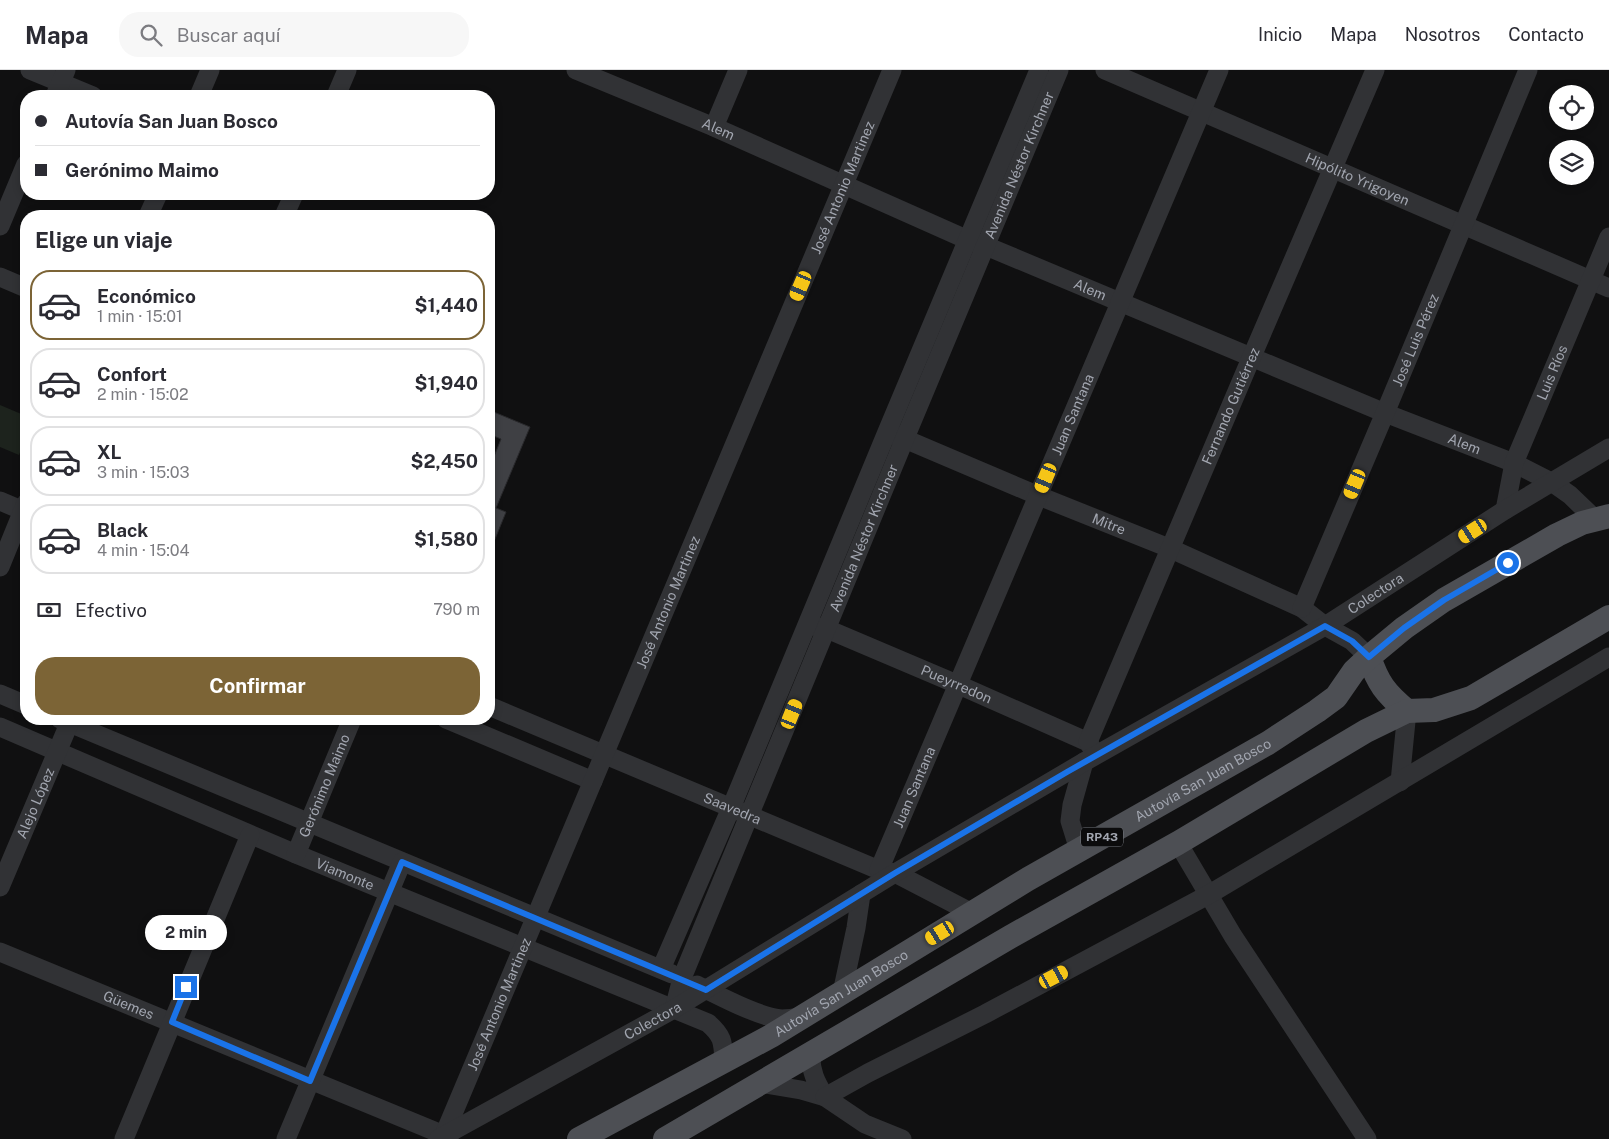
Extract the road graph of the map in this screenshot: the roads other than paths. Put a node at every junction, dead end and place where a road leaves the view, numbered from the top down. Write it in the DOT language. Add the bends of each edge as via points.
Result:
graph roads {
  1 [pos="30,70"];
  2 [pos="210,70"];
  3 [pos="347,70"];
  4 [pos="576,70"];
  5 [pos="738,70"];
  6 [pos="892,70"];
  7 [pos="1039,70"];
  8 [pos="1059,70"];
  9 [pos="1105,70"];
  10 [pos="1219,70"];
  11 [pos="1375,70"];
  12 [pos="1528,70"];
  13 [pos="60,83"];
  14 [pos="78,90"];
  15 [pos="202,90"];
  16 [pos="339,90"];
  17 [pos="1201,112"];
  18 [pos="714,127"];
  19 [pos="1333,167"];
  20 [pos="20,178"];
  21 [pos="844,185"];
  22 [pos="1463,224"];
  23 [pos="0,226"];
  24 [pos="1609,237"];
  25 [pos="968,240"];
  26 [pos="986,246"];
  27 [pos="0,277"];
  28 [pos="1600,284"];
  29 [pos="20,285"];
  30 [pos="1121,303"];
  31 [pos="1252,358"];
  32 [pos="1385,413"];
  33 [pos="887,432"];
  34 [pos="905,438"];
  35 [pos="1609,448"];
  36 [pos="1514,463"];
  37 [pos="1552,483"];
  38 [pos="1039,496"];
  39 [pos="0,501"];
  40 [pos="20,507"];
  41 [pos="1506,510"];
  42 [pos="20,521"];
  43 [pos="1605,521"];
  44 [pos="1169,548"];
  45 [pos="0,567"];
  46 [pos="1302,608"];
  47 [pos="1609,619"];
  48 [pos="808,624"];
  49 [pos="1325,626"];
  50 [pos="826,629"];
  51 [pos="1369,657"];
  52 [pos="1609,657"];
  53 [pos="960,685"];
  54 [pos="0,694"];
  55 [pos="20,702"];
  56 [pos="495,709"];
  57 [pos="1407,711"];
  58 [pos="65,725"];
  59 [pos="79,725"];
  60 [pos="350,725"];
  61 [pos="460,725"];
  62 [pos="0,727"];
  63 [pos="57,750"];
  64 [pos="1089,753"];
  65 [pos="604,754"];
  66 [pos="593,781"];
  67 [pos="1400,782"];
  68 [pos="731,808"];
  69 [pos="750,817"];
  70 [pos="309,823"];
  71 [pos="250,835"];
  72 [pos="1178,843"];
  73 [pos="1079,850"];
  74 [pos="296,854"];
  75 [pos="402,862"];
  76 [pos="887,872"];
  77 [pos="0,887"];
  78 [pos="389,893"];
  79 [pos="861,894"];
  80 [pos="1208,895"];
  81 [pos="972,913"];
  82 [pos="536,918"];
  83 [pos="523,948"];
  84 [pos="0,952"];
  85 [pos="661,969"];
  86 [pos="682,978"];
  87 [pos="706,990"];
  88 [pos="842,993"];
  89 [pos="674,1009"];
  90 [pos="802,1017"];
  91 [pos="172,1022"];
  92 [pos="811,1053"];
  93 [pos="724,1061"];
  94 [pos="310,1081"];
  95 [pos="760,1083"];
  96 [pos="825,1097"];
  97 [pos="444,1138"];
  98 [pos="124,1139"];
  99 [pos="286,1139"];
  100 [pos="579,1139"];
  101 [pos="665,1139"];
  102 [pos="902,1139"];
  103 [pos="1367,1139"];
  1 -- 13 [label="street"];
  2 -- 15 [label="street"];
  3 -- 16 [label="street"];
  4 -- 18 [label="street, Alem"];
  5 -- 18 [label="street"];
  6 -- 21 [label="street, José Antonio Martinez"];
  7 -- 25 [label="street, Avenida Néstor Kirchner"];
  8 -- 26 [label="street, Avenida Néstor Kirchner"];
  9 -- 17 [label="street, Hipólito Yrigoyen"];
  10 -- 17 [label="street, Juan Santana"];
  11 -- 19 [label="street, Fernando Gutiérrez"];
  12 -- 22 [label="street, José Luis Pérez"];
  13 -- 14 [label="street"];
  17 -- 19 [label="street, Hipólito Yrigoyen"];
  17 -- 30 [label="street, Juan Santana"];
  18 -- 21 [label="street, Alem"];
  19 -- 22 [label="street, Hipólito Yrigoyen"];
  19 -- 31 [label="street, Fernando Gutiérrez"];
  20 -- 23 [label="street"];
  21 -- 25 [label="street, Alem"];
  21 -- 65 [label="street, José Antonio Martinez"];
  22 -- 28 [label="street, Hipólito Yrigoyen"];
  22 -- 32 [label="street, José Luis Pérez"];
  24 -- 28 [label="street, Luis Ríos"];
  25 -- 26 [label="street, Alem"];
  25 -- 33 [label="street, Avenida Néstor Kirchner"];
  26 -- 30 [label="street, Alem"];
  26 -- 34 [label="street, Avenida Néstor Kirchner"];
  27 -- 29 [label="street"];
  28 -- 36 [label="street, Luis Ríos"];
  30 -- 31 [label="street, Alem"];
  30 -- 38 [label="street, Juan Santana"];
  31 -- 32 [label="street, Alem"];
  31 -- 44 [label="street, Fernando Gutiérrez"];
  32 -- 36 [label="street, Alem"];
  32 -- 46 [label="street, José Luis Pérez"];
  33 -- 34 [label="street, Mitre"];
  33 -- 48 [label="street, Avenida Néstor Kirchner"];
  34 -- 38 [label="street, Mitre"];
  34 -- 50 [label="street, Avenida Néstor Kirchner"];
  35 -- 37 [label="street, Colectora"];
  36 -- 37 [label="street, Alem"];
  36 -- 41 [label="street, Luis Ríos"];
  37 -- 41 [label="street, Colectora"];
  37 -- 43 [label="street, Alem"];
  38 -- 44 [label="street, Mitre"];
  38 -- 53 [label="street, Juan Santana"];
  39 -- 40 [label="street"];
  41 -- 49 [label="street, Colectora"];
  42 -- 45 [label="street"];
  43 -- 51 [label="main road, Autovía San Juan Bosco / RP43" via="1582,523 1557,535 1444,600"];
  44 -- 46 [label="street, Mitre"];
  44 -- 64 [label="street, Fernando Gutiérrez"];
  46 -- 49 [label="street, Mitre"];
  47 -- 57 [label="main road" via="1471,698 1434,710"];
  48 -- 50 [label="street, Pueyrredon"];
  48 -- 68 [label="street, Avenida Néstor Kirchner"];
  49 -- 51 [label="street, Mitre" via="1352,641"];
  49 -- 64 [label="street, Colectora"];
  50 -- 53 [label="street, Pueyrredon"];
  50 -- 69 [label="street, Avenida Néstor Kirchner"];
  51 -- 57 [label="main road" via="1377,679 1392,699"];
  51 -- 73 [label="main road, Autovía San Juan Bosco / RP43" via="1354,671 1336,697 1317,711 1268,743"];
  52 -- 67 [label="street"];
  53 -- 64 [label="street, Pueyrredon"];
  53 -- 76 [label="street, Juan Santana"];
  54 -- 55 [label="street"];
  56 -- 65 [label="street, Saavedra"];
  57 -- 67 [label="street"];
  57 -- 72 [label="main road" via="1366,731"];
  58 -- 63 [label="street, Alejo López"];
  59 -- 70 [label="street"];
  60 -- 70 [label="street, Gerónimo Maimo"];
  61 -- 66 [label="street"];
  62 -- 63 [label="street, Viamonte"];
  63 -- 71 [label="street, Viamonte"];
  63 -- 77 [label="street, Alejo López"];
  64 -- 73 [label="street, Fernando Gutiérrez" via="1070,821"];
  64 -- 76 [label="street, Colectora"];
  65 -- 66 [label="street, José Antonio Martinez"];
  65 -- 68 [label="street, Saavedra"];
  66 -- 82 [label="street, José Antonio Martinez"];
  67 -- 80 [label="street"];
  68 -- 69 [label="street, Saavedra"];
  68 -- 85 [label="street, Avenida Néstor Kirchner"];
  69 -- 76 [label="street, Saavedra"];
  69 -- 86 [label="street, Avenida Néstor Kirchner"];
  70 -- 74 [label="street, Gerónimo Maimo"];
  70 -- 75 [label="street"];
  71 -- 74 [label="street, Viamonte"];
  71 -- 91 [label="street"];
  72 -- 80 [label="street"];
  72 -- 92 [label="main road"];
  73 -- 81 [label="main road, Autovía San Juan Bosco / RP43"];
  74 -- 78 [label="street, Viamonte"];
  75 -- 78 [label="street"];
  75 -- 82 [label="street"];
  76 -- 79 [label="street, Colectora"];
  76 -- 81 [label="street, Saavedra"];
  78 -- 83 [label="street, Viamonte"];
  78 -- 94 [label="street"];
  79 -- 87 [label="street, Colectora"];
  79 -- 88 [label="street"];
  80 -- 96 [label="street"];
  80 -- 103 [label="street"];
  81 -- 88 [label="main road, Autovía San Juan Bosco / RP43"];
  82 -- 83 [label="street, José Antonio Martinez"];
  82 -- 85 [label="street"];
  83 -- 89 [label="street, Viamonte"];
  83 -- 97 [label="street, José Antonio Martinez"];
  84 -- 91 [label="street, Güemes"];
  85 -- 86 [label="street"];
  86 -- 87 [label="street"];
  86 -- 89 [label="street, Avenida Néstor Kirchner"];
  87 -- 89 [label="street, Colectora"];
  87 -- 90 [label="street" via="770,1016 782,1019"];
  88 -- 90 [label="main road, Autovía San Juan Bosco / RP43"];
  89 -- 93 [label="street, Viamonte" via="708,1023 718,1032 723,1041"];
  89 -- 97 [label="street, Colectora"];
  90 -- 93 [label="main road, Autovía San Juan Bosco / RP43"];
  91 -- 94 [label="street, Güemes"];
  91 -- 98 [label="street"];
  92 -- 95 [label="main road"];
  92 -- 96 [label="street" via="814,1080"];
  93 -- 100 [label="main road, Autovía San Juan Bosco / RP43"];
  94 -- 97 [label="street, Güemes"];
  94 -- 99 [label="street"];
  95 -- 96 [label="street"];
  95 -- 101 [label="main road"];
  96 -- 102 [label="street" via="865,1124"];
}
